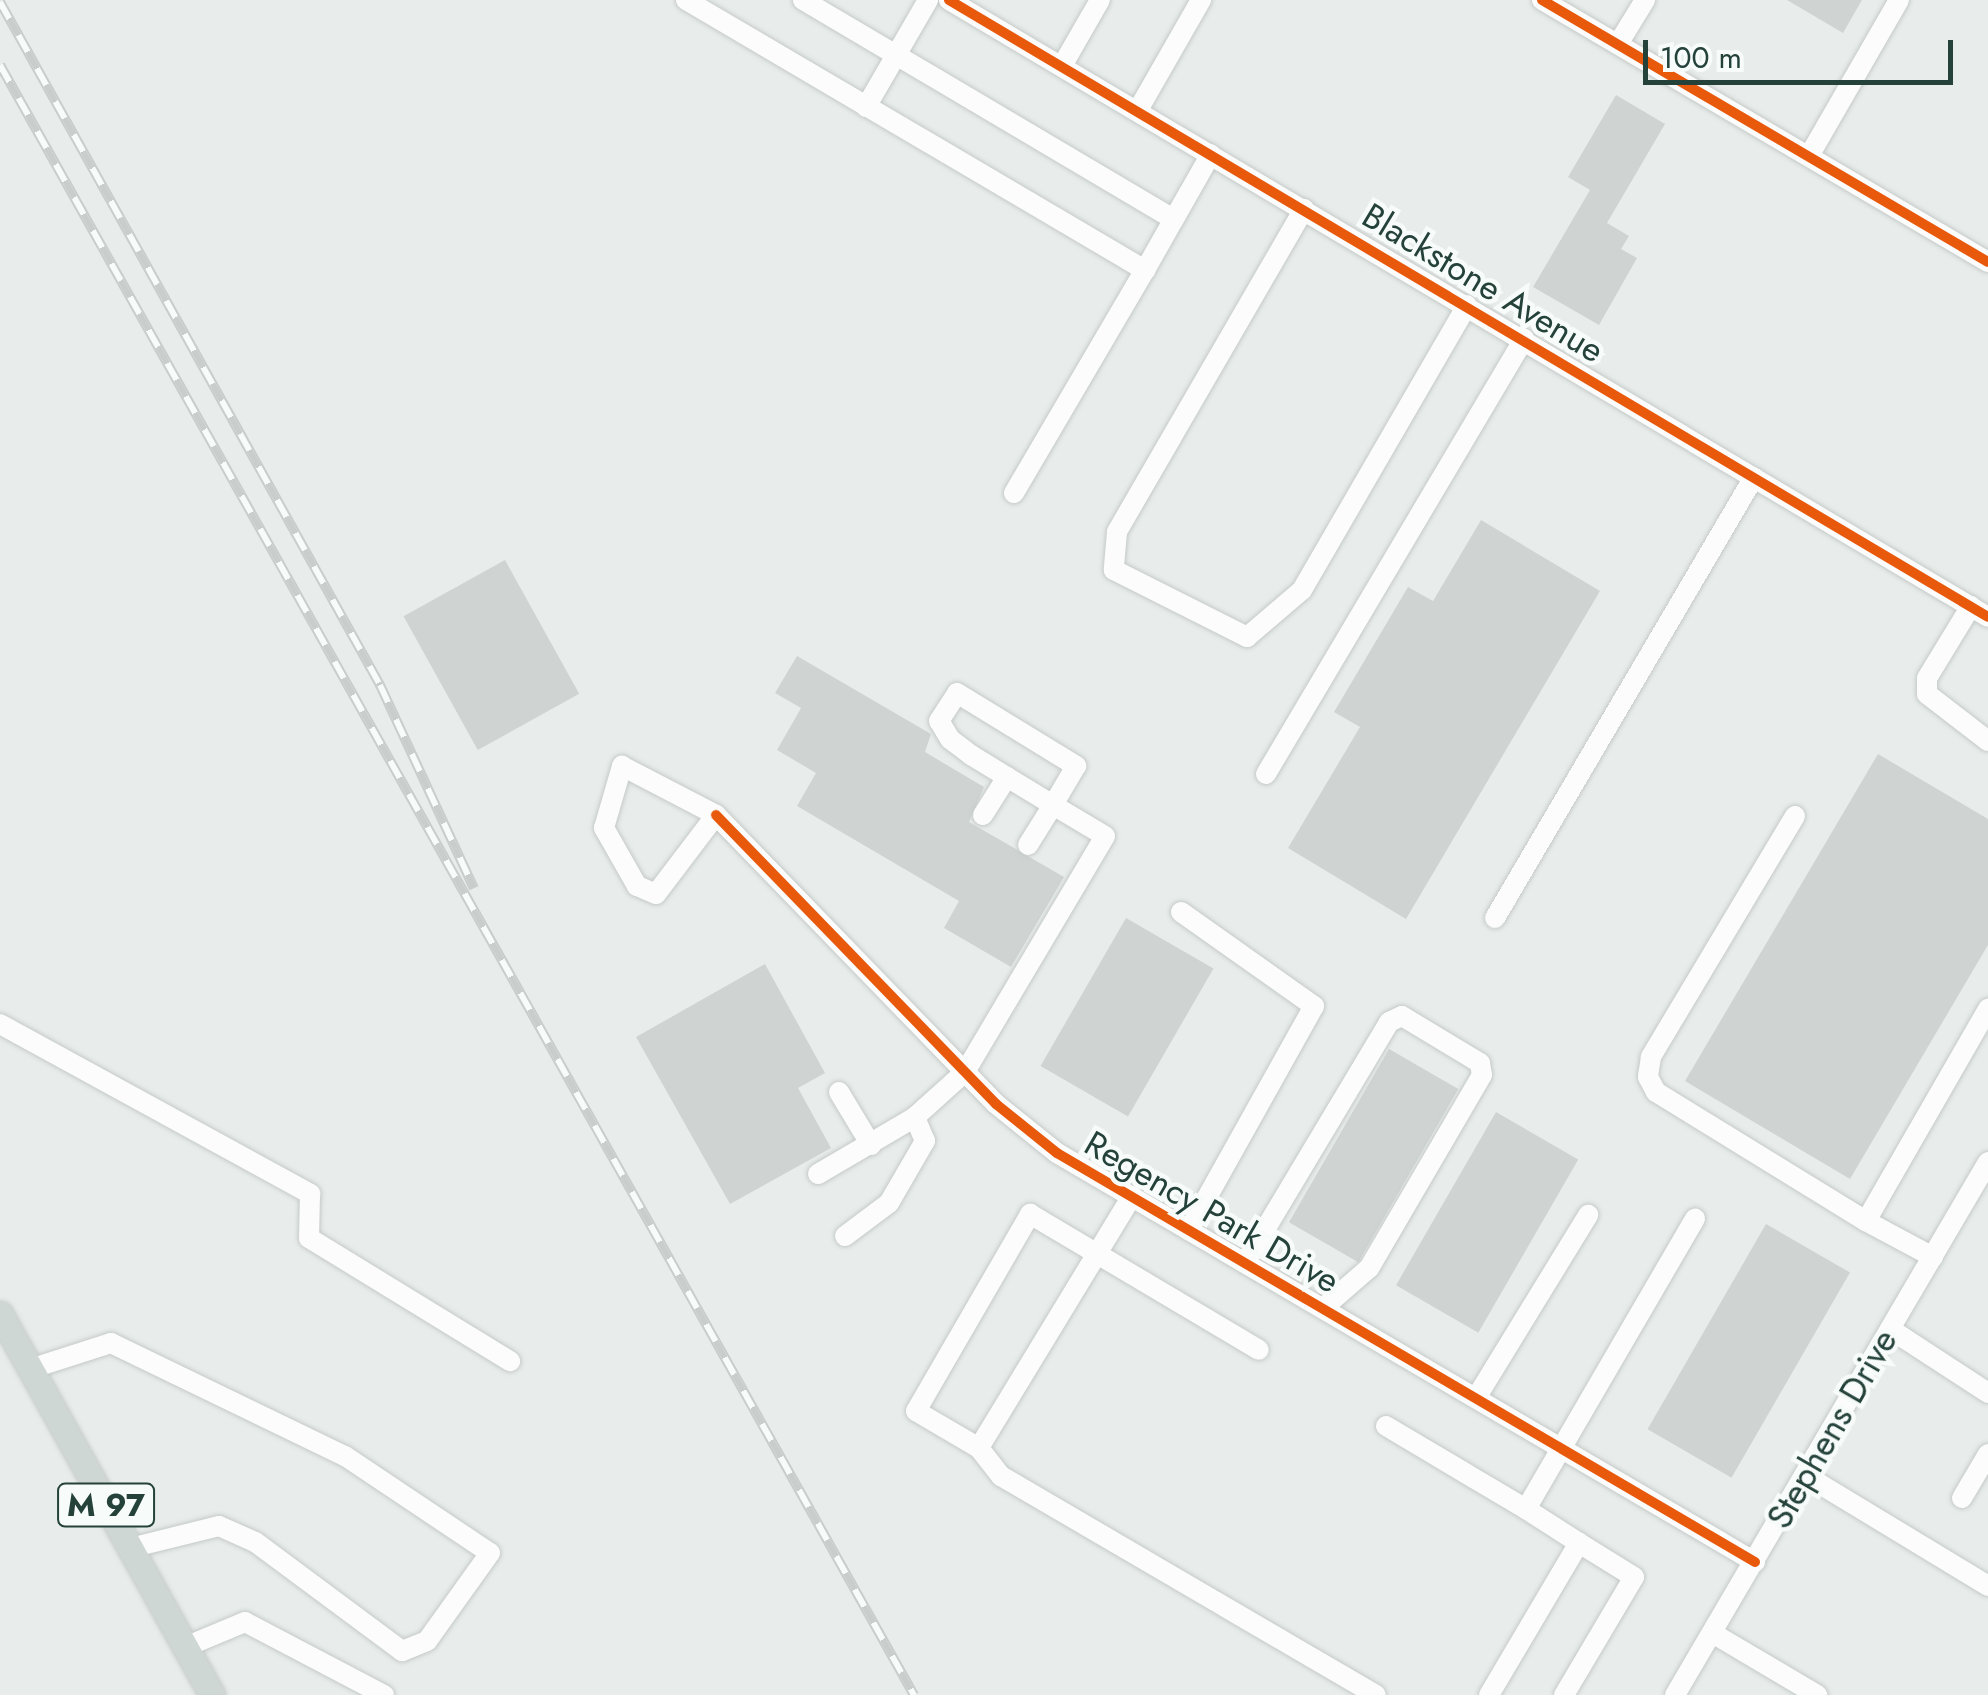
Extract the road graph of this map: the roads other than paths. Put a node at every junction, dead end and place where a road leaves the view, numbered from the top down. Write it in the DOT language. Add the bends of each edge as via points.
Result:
graph roads {
  1 [pos="686,0"];
  2 [pos="803,0"];
  3 [pos="928,0"];
  4 [pos="949,0"];
  5 [pos="1100,0"];
  6 [pos="1201,0"];
  7 [pos="1542,0"];
  8 [pos="1645,0"];
  9 [pos="1899,0"];
  10 [pos="1618,44"];
  11 [pos="896,55"];
  12 [pos="1062,66"];
  13 [pos="866,106"];
  14 [pos="1138,110"];
  15 [pos="1210,154"];
  16 [pos="1808,156"];
  17 [pos="1304,209"];
  18 [pos="1173,219"];
  19 [pos="1988,262"];
  20 [pos="1144,270"];
  21 [pos="1467,305"];
  22 [pos="1524,339"];
  23 [pos="1754,477"];
  24 [pos="1014,493"];
  25 [pos="1980,611"];
  26 [pos="1988,740"];
  27 [pos="1266,774"];
  28 [pos="1007,777"];
  29 [pos="1053,804"];
  30 [pos="716,815"];
  31 [pos="983,816"];
  32 [pos="1795,816"];
  33 [pos="1028,844"];
  34 [pos="1180,912"];
  35 [pos="1495,918"];
  36 [pos="1988,1009"];
  37 [pos="0,1024"];
  38 [pos="965,1072"];
  39 [pos="840,1092"];
  40 [pos="915,1117"];
  41 [pos="872,1145"];
  42 [pos="1988,1162"];
  43 [pos="818,1174"];
  44 [pos="1132,1196"];
  45 [pos="1588,1215"];
  46 [pos="1696,1219"];
  47 [pos="1866,1220"];
  48 [pos="1189,1230"];
  49 [pos="845,1236"];
  50 [pos="1098,1253"];
  51 [pos="1932,1257"];
  52 [pos="1246,1263"];
  53 [pos="1323,1308"];
  54 [pos="0,1314"];
  55 [pos="1890,1329"];
  56 [pos="1259,1350"];
  57 [pos="510,1361"];
  58 [pos="30,1369"];
  59 [pos="1988,1393"];
  60 [pos="1476,1398"];
  61 [pos="1386,1426"];
  62 [pos="979,1448"];
  63 [pos="1562,1448"];
  64 [pos="1988,1454"];
  65 [pos="1805,1475"];
  66 [pos="1962,1498"];
  67 [pos="1526,1509"];
  68 [pos="1579,1543"];
  69 [pos="130,1548"];
  70 [pos="1755,1562"];
  71 [pos="1988,1586"];
  72 [pos="1714,1634"];
  73 [pos="186,1647"];
  74 [pos="1804,1692"];
  75 [pos="212,1695"];
  76 [pos="384,1695"];
  77 [pos="1376,1695"];
  78 [pos="1489,1695"];
  79 [pos="1564,1695"];
  80 [pos="1675,1695"];
  1 -- 13 [label="street"];
  2 -- 11 [label="street"];
  3 -- 11 [label="street"];
  4 -- 12 [label="street, Blackstone Avenue"];
  5 -- 12 [label="street"];
  6 -- 14 [label="street"];
  7 -- 10 [label="street"];
  8 -- 10 [label="street"];
  9 -- 16 [label="street"];
  10 -- 16 [label="street"];
  11 -- 13 [label="street"];
  11 -- 18 [label="street"];
  12 -- 14 [label="street, Blackstone Avenue"];
  13 -- 20 [label="street"];
  14 -- 15 [label="street, Blackstone Avenue"];
  15 -- 17 [label="street, Blackstone Avenue"];
  15 -- 18 [label="street"];
  16 -- 19 [label="street"];
  17 -- 21 [label="street, Blackstone Avenue"];
  17 -- 21 [label="street" via="1117,532 1114,570 1247,637 1302,590"];
  18 -- 20 [label="street"];
  20 -- 24 [label="street"];
  21 -- 22 [label="street, Blackstone Avenue"];
  22 -- 23 [label="street, Blackstone Avenue"];
  22 -- 27 [label="street"];
  23 -- 25 [label="street, Blackstone Avenue"];
  23 -- 35 [label="street"];
  25 -- 26 [label="street" via="1927,678 1927,694"];
  28 -- 29 [label="street"];
  28 -- 29 [label="street" via="950,739 939,720 957,692 1076,766"];
  28 -- 31 [label="street"];
  29 -- 33 [label="street"];
  29 -- 38 [label="street" via="1105,836"];
  30 -- 30 [label="street, Regency Park Drive" via="622,766 604,828 636,886 656,894"];
  30 -- 38 [label="street, Regency Park Drive"];
  32 -- 47 [label="street" via="1651,1058 1648,1077 1656,1092"];
  34 -- 48 [label="street" via="1314,1006"];
  36 -- 47 [label="street"];
  37 -- 57 [label="street" via="310,1194 309,1238"];
  38 -- 40 [label="street"];
  38 -- 44 [label="street, Regency Park Drive" via="1024,1128"];
  39 -- 41 [label="street"];
  40 -- 41 [label="street"];
  40 -- 49 [label="street" via="925,1141 889,1204"];
  41 -- 43 [label="street"];
  42 -- 51 [label="street, Stephens Drive"];
  44 -- 48 [label="street, Regency Park Drive"];
  44 -- 50 [label="street"];
  45 -- 60 [label="street"];
  46 -- 63 [label="street"];
  47 -- 51 [label="street"];
  48 -- 52 [label="street, Regency Park Drive"];
  50 -- 56 [label="street"];
  50 -- 62 [label="street"];
  50 -- 62 [label="street" via="1030,1214 916,1411"];
  51 -- 55 [label="street, Stephens Drive"];
  52 -- 53 [label="street, Regency Park Drive"];
  52 -- 53 [label="street" via="1389,1022 1402,1016 1480,1063 1482,1075 1369,1268"];
  53 -- 60 [label="street, Regency Park Drive"];
  54 -- 58 [label="main road, M 97"];
  55 -- 59 [label="street"];
  55 -- 65 [label="street, Stephens Drive"];
  58 -- 69 [label="main road, M 97"];
  58 -- 69 [label="street" via="112,1343 344,1456 490,1553 427,1642 402,1651 255,1542 219,1526"];
  60 -- 63 [label="street, Regency Park Drive"];
  61 -- 67 [label="street"];
  62 -- 77 [label="street" via="1001,1476"];
  63 -- 67 [label="street"];
  63 -- 70 [label="street, Regency Park Drive"];
  64 -- 66 [label="street"];
  65 -- 70 [label="street, Stephens Drive"];
  65 -- 71 [label="street"];
  67 -- 68 [label="street"];
  68 -- 78 [label="street"];
  68 -- 79 [label="street" via="1634,1577"];
  69 -- 73 [label="main road, M 97"];
  70 -- 72 [label="street, Stephens Drive"];
  72 -- 74 [label="street"];
  72 -- 80 [label="street, Stephens Drive"];
  73 -- 75 [label="main road, M 97"];
  73 -- 76 [label="street" via="245,1622"];
}
